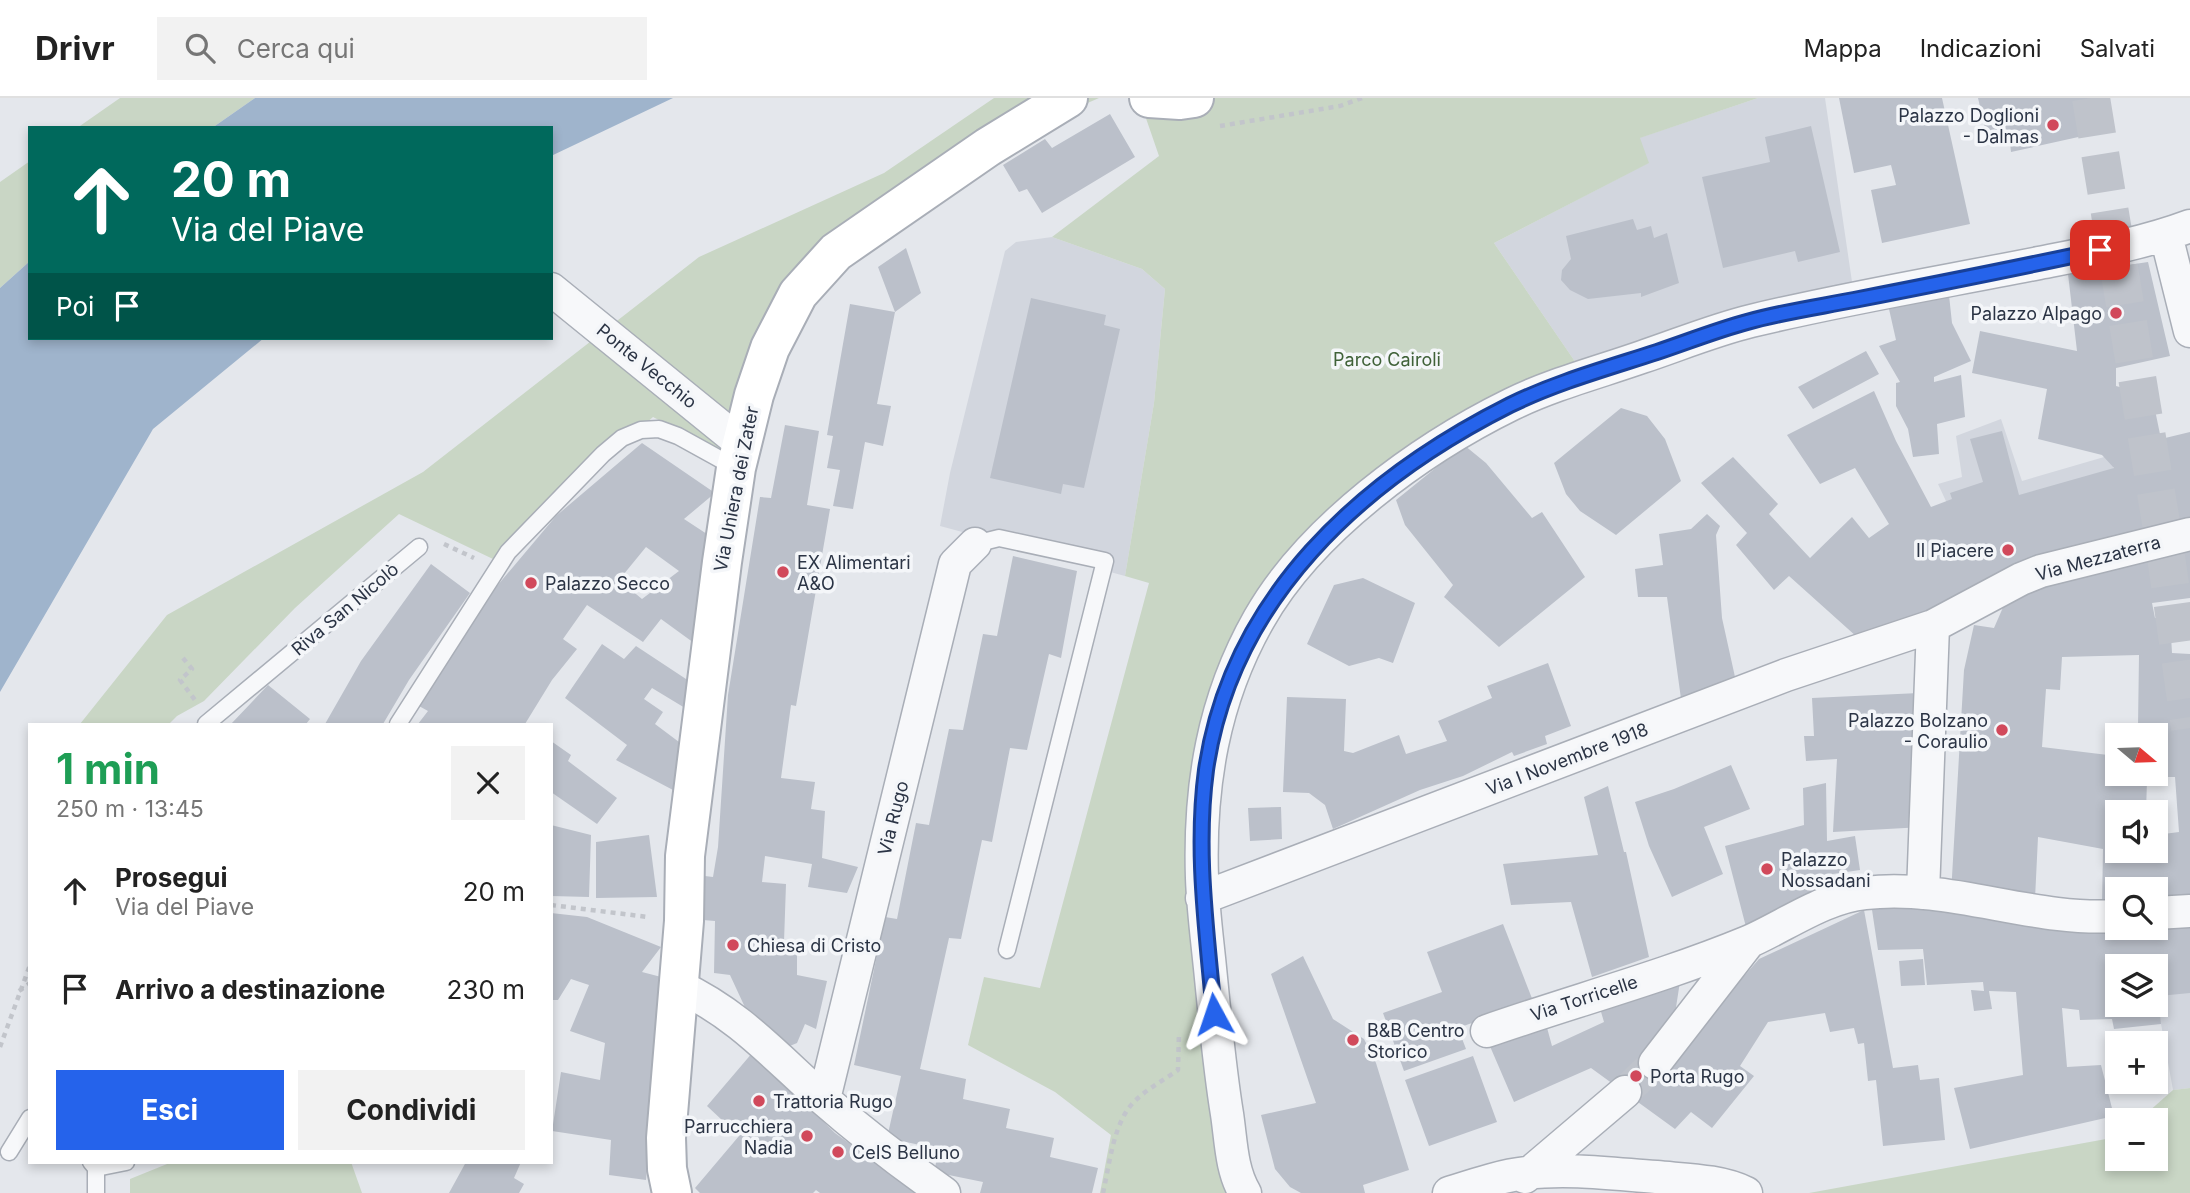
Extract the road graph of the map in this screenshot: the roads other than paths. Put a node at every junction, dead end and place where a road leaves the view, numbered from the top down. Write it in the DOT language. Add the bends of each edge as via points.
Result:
graph roads {
  1 [pos="1068,98"];
  2 [pos="1149,98"];
  3 [pos="1206,112"];
  4 [pos="2178,230"];
  5 [pos="553,291"];
  6 [pos="2190,331"];
  7 [pos="739,456"];
  8 [pos="2190,534"];
  9 [pos="975,544"];
  10 [pos="419,547"];
  11 [pos="1933,626"];
  12 [pos="208,723"];
  13 [pos="399,723"];
  14 [pos="1923,893"];
  15 [pos="1202,898"];
  16 [pos="2190,911"];
  17 [pos="2168,912"];
  18 [pos="2105,917"];
  19 [pos="1749,942"];
  20 [pos="1007,950"];
  21 [pos="678,986"];
  22 [pos="1487,1031"];
  23 [pos="1655,1063"];
  24 [pos="1625,1091"];
  25 [pos="824,1099"];
  26 [pos="28,1121"];
  27 [pos="9,1152"];
  28 [pos="94,1165"];
  29 [pos="1518,1183"];
  30 [pos="96,1193"];
  31 [pos="672,1193"];
  32 [pos="944,1193"];
  33 [pos="1245,1193"];
  34 [pos="1448,1193"];
  35 [pos="1746,1193"];
  1 -- 7 [label="street, Via Uniera dei Zater" via="870,227 816,272 797,294 770,348"];
  2 -- 3 [label="street" via="1180,100"];
  4 -- 6 [label="street"];
  4 -- 15 [label="street" via="1748,322 1554,386 1414,462 1331,530 1295,568 1260,617 1226,693 1207,768 1200,828"];
  5 -- 7 [label="street, Ponte Vecchio" via="668,384"];
  7 -- 13 [label="lane" via="650,429 622,438 508,552"];
  7 -- 21 [label="street, Via Uniera dei Zater" via="696,757"];
  8 -- 11 [label="street, Via Mezzaterra" via="2041,571"];
  9 -- 20 [label="lane" via="999,538 1105,561"];
  9 -- 25 [label="street, Via Rugo" via="955,564"];
  10 -- 12 [label="lane, Riva San Nicolò"];
  11 -- 14 [label="street"];
  11 -- 15 [label="street, Via I Novembre 1918" via="1786,675"];
  14 -- 18 [label="street, Via Torricelle" via="2058,915"];
  14 -- 19 [label="street, Via Torricelle" via="1854,895"];
  15 -- 33 [label="street" via="1220,1072 1235,1172"];
  16 -- 17 [label="street"];
  19 -- 22 [label="street, Via Torricelle"];
  19 -- 23 [label="street"];
  21 -- 25 [label="street" via="722,1009"];
  21 -- 31 [label="street, Via Uniera dei Zater" via="666,1138"];
  24 -- 29 [label="street"];
  25 -- 32 [label="street"];
  26 -- 27 [label="lane"];
  28 -- 30 [label="lane"];
  29 -- 34 [label="street" via="1506,1176"];
  29 -- 35 [label="street" via="1610,1173 1722,1185"];
}
